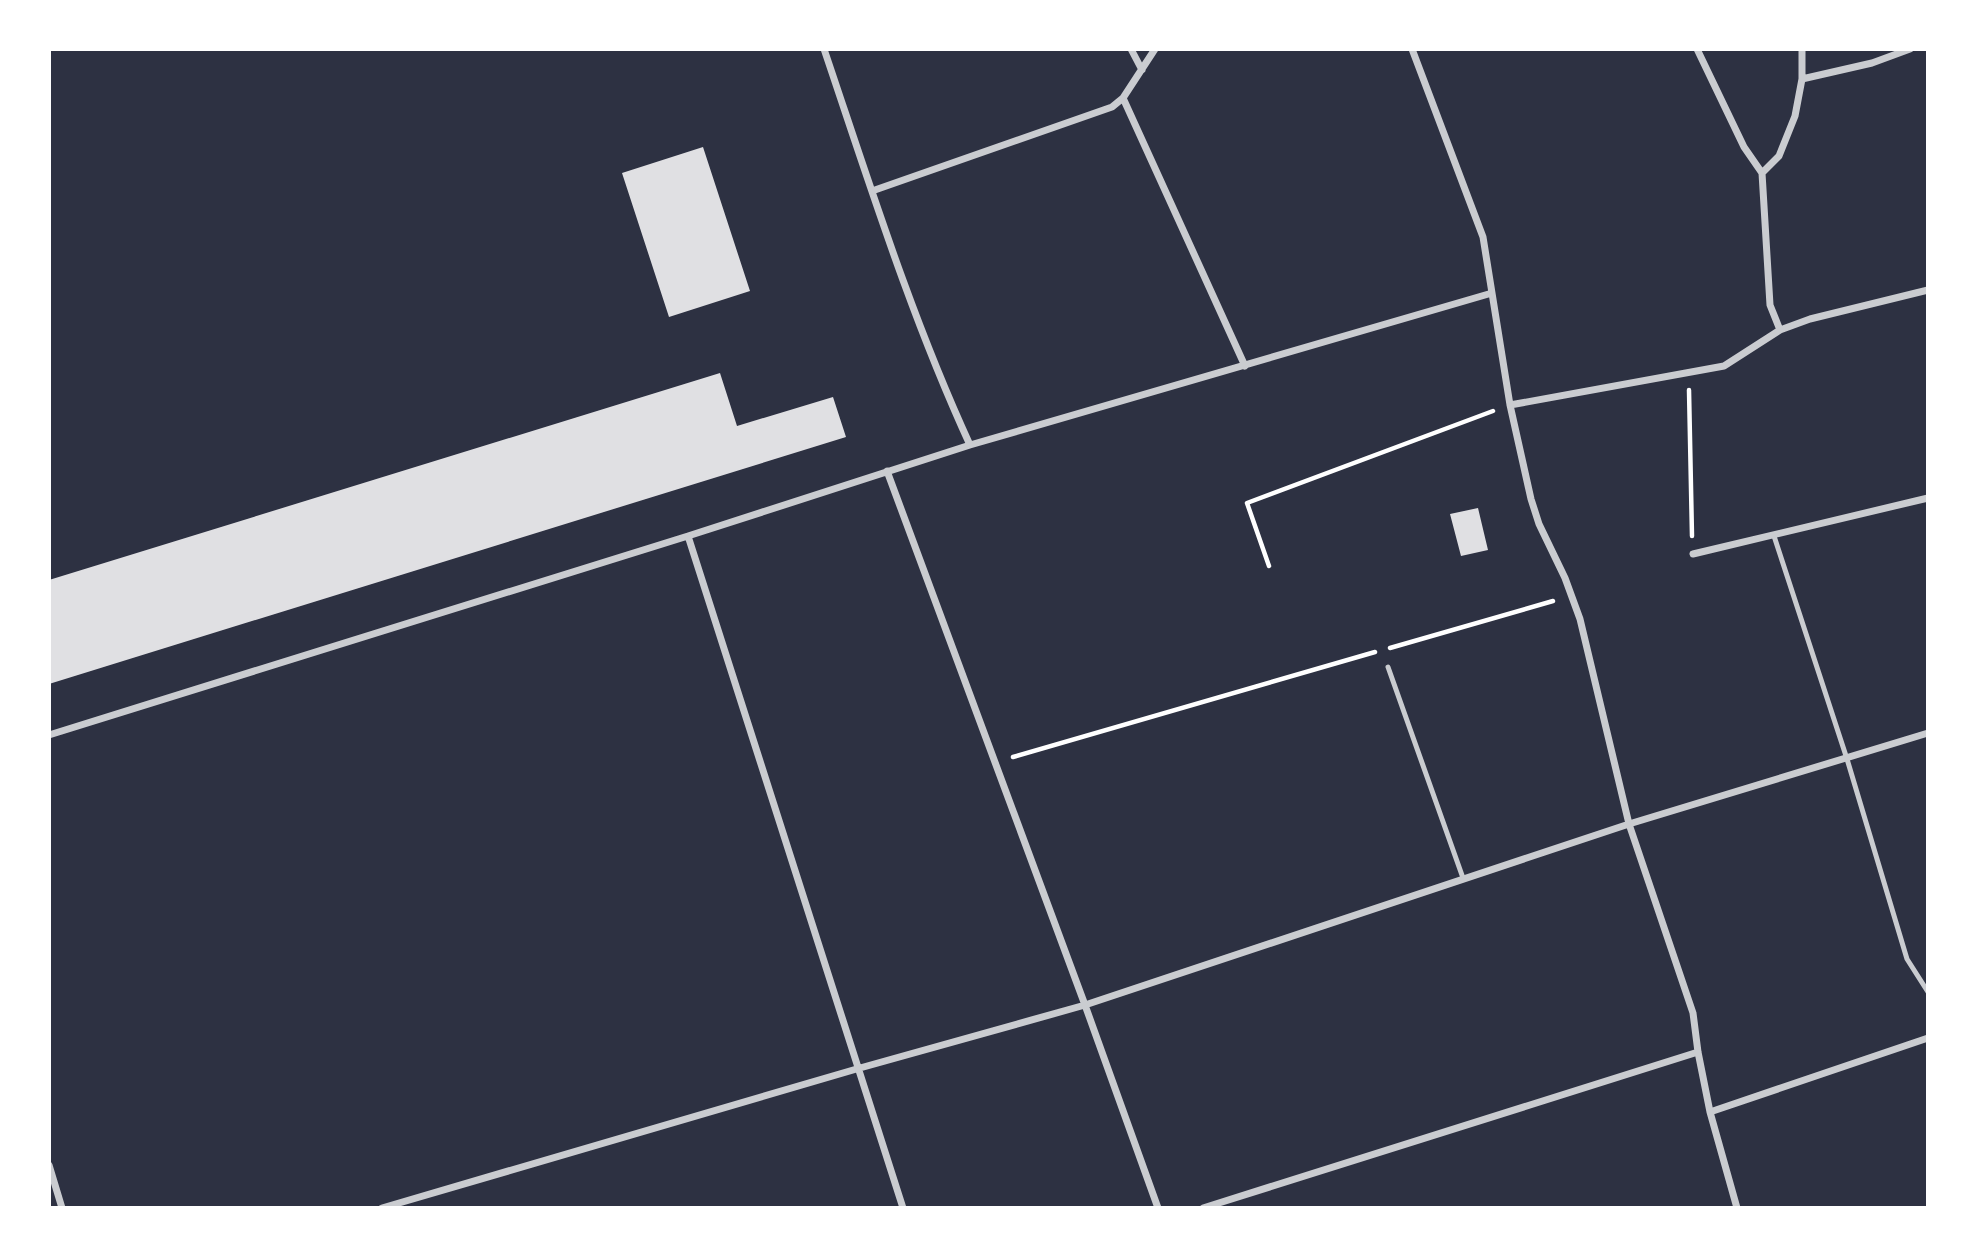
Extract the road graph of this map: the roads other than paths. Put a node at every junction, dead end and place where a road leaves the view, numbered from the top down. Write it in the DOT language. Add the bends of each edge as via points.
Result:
graph roads {
  1 [pos="824,49"];
  2 [pos="1131,49"];
  3 [pos="1155,49"];
  4 [pos="1412,49"];
  5 [pos="1697,49"];
  6 [pos="1802,49"];
  7 [pos="1910,49"];
  8 [pos="1142,70"];
  9 [pos="1802,79"];
  10 [pos="1123,98"];
  11 [pos="1762,173"];
  12 [pos="872,191"];
  13 [pos="1928,290"];
  14 [pos="1492,293"];
  15 [pos="1780,330"];
  16 [pos="1245,366"];
  17 [pos="1510,405"];
  18 [pos="970,445"];
  19 [pos="887,471"];
  20 [pos="1928,498"];
  21 [pos="688,536"];
  22 [pos="1774,536"];
  23 [pos="1693,554"];
  24 [pos="1388,667"];
  25 [pos="1928,733"];
  26 [pos="49,734"];
  27 [pos="1847,759"];
  28 [pos="1629,824"];
  29 [pos="1463,878"];
  30 [pos="1928,992"];
  31 [pos="1086,1005"];
  32 [pos="1928,1038"];
  33 [pos="1698,1052"];
  34 [pos="860,1068"];
  35 [pos="1710,1112"];
  36 [pos="49,1165"];
  37 [pos="62,1208"];
  38 [pos="382,1208"];
  39 [pos="903,1208"];
  40 [pos="1158,1208"];
  41 [pos="1203,1208"];
  42 [pos="1737,1208"];
  1 -- 12 [label="street"];
  2 -- 8 [label="street"];
  3 -- 8 [label="street"];
  4 -- 14 [label="street" via="1472,202"];
  5 -- 11 [label="street" via="1744,147"];
  6 -- 9 [label="street"];
  7 -- 9 [label="street"];
  8 -- 10 [label="street"];
  9 -- 11 [label="street" via="1795,116 1779,156"];
  10 -- 12 [label="street" via="1112,107"];
  10 -- 16 [label="street"];
  11 -- 15 [label="street" via="1770,304"];
  12 -- 18 [label="street" via="944,388"];
  13 -- 15 [label="street"];
  14 -- 16 [label="street"];
  14 -- 17 [label="street"];
  15 -- 17 [label="street" via="1724,366"];
  16 -- 18 [label="street"];
  17 -- 28 [label="street" via="1531,499 1580,618"];
  18 -- 19 [label="street"];
  19 -- 21 [label="street"];
  19 -- 31 [label="street"];
  20 -- 22 [label="street"];
  21 -- 26 [label="street"];
  21 -- 34 [label="street"];
  22 -- 23 [label="street"];
  22 -- 27 [label="lane"];
  24 -- 29 [label="lane"];
  25 -- 27 [label="street"];
  27 -- 28 [label="street"];
  27 -- 30 [label="lane" via="1907,959"];
  28 -- 29 [label="street"];
  28 -- 33 [label="street" via="1693,1013"];
  29 -- 31 [label="street"];
  31 -- 34 [label="street"];
  31 -- 40 [label="street"];
  32 -- 35 [label="street"];
  33 -- 35 [label="street"];
  33 -- 41 [label="street"];
  34 -- 38 [label="street"];
  34 -- 39 [label="street"];
  35 -- 42 [label="street"];
  36 -- 37 [label="street"];
}
